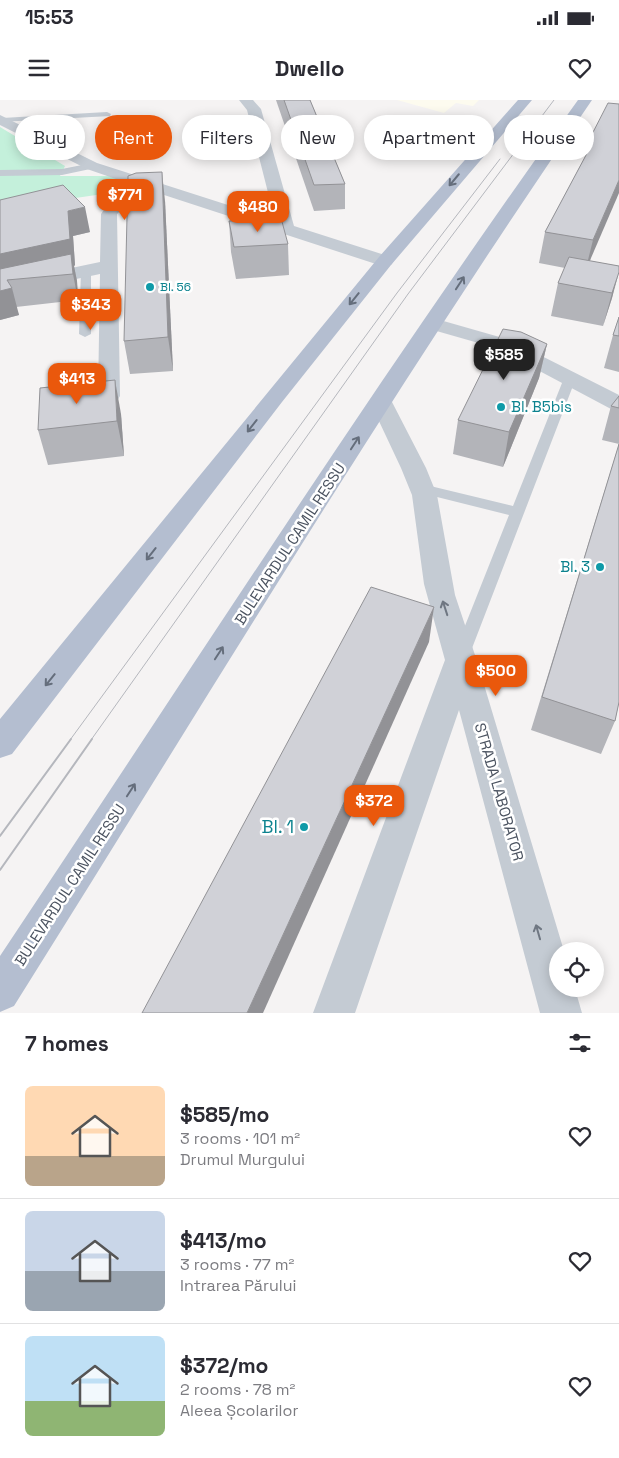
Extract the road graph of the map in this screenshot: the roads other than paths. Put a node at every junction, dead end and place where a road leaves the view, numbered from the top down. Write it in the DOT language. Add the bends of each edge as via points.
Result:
graph roads {
  1 [pos="246,100"];
  2 [pos="585,100"];
  3 [pos="522,102"];
  4 [pos="107,114"];
  5 [pos="1,119"];
  6 [pos="92,166"];
  7 [pos="0,173"];
  8 [pos="158,187"];
  9 [pos="286,229"];
  10 [pos="384,261"];
  11 [pos="109,266"];
  12 [pos="86,271"];
  13 [pos="0,289"];
  14 [pos="433,324"];
  15 [pos="85,334"];
  16 [pos="570,378"];
  17 [pos="109,396"];
  18 [pos="381,402"];
  19 [pos="619,404"];
  20 [pos="422,489"];
  21 [pos="517,512"];
  22 [pos="461,658"];
  23 [pos="0,744"];
  24 [pos="0,992"];
  25 [pos="334,1013"];
  26 [pos="561,1013"];
  1 -- 9 [label="street" via="254,109"];
  14 -- 2 [label="main road, BULEVARDUL CAMIL RESSU, one-way"];
  3 -- 10 [label="main road, one-way"];
  4 -- 5 [label="lane"];
  5 -- 6 [label="street"];
  6 -- 7 [label="lane" via="62,172"];
  6 -- 8 [label="street"];
  8 -- 9 [label="street"];
  8 -- 11 [label="street" via="118,203 112,209 109,214"];
  9 -- 10 [label="street"];
  10 -- 23 [label="main road, one-way"];
  11 -- 12 [label="street"];
  11 -- 17 [label="street"];
  12 -- 13 [label="street"];
  12 -- 15 [label="lane"];
  14 -- 16 [label="street" via="503,344"];
  14 -- 18 [label="main road, BULEVARDUL CAMIL RESSU"];
  16 -- 19 [label="street"];
  16 -- 21 [label="lane"];
  18 -- 20 [label="street, STRADA LABORATOR"];
  24 -- 18 [label="main road, BULEVARDUL CAMIL RESSU, one-way"];
  20 -- 21 [label="lane"];
  22 -- 20 [label="street, STRADA LABORATOR, one-way" via="435,570 428,510"];
  21 -- 22 [label="lane"];
  22 -- 25 [label="street"];
  26 -- 22 [label="street, STRADA LABORATOR, one-way"];
}
